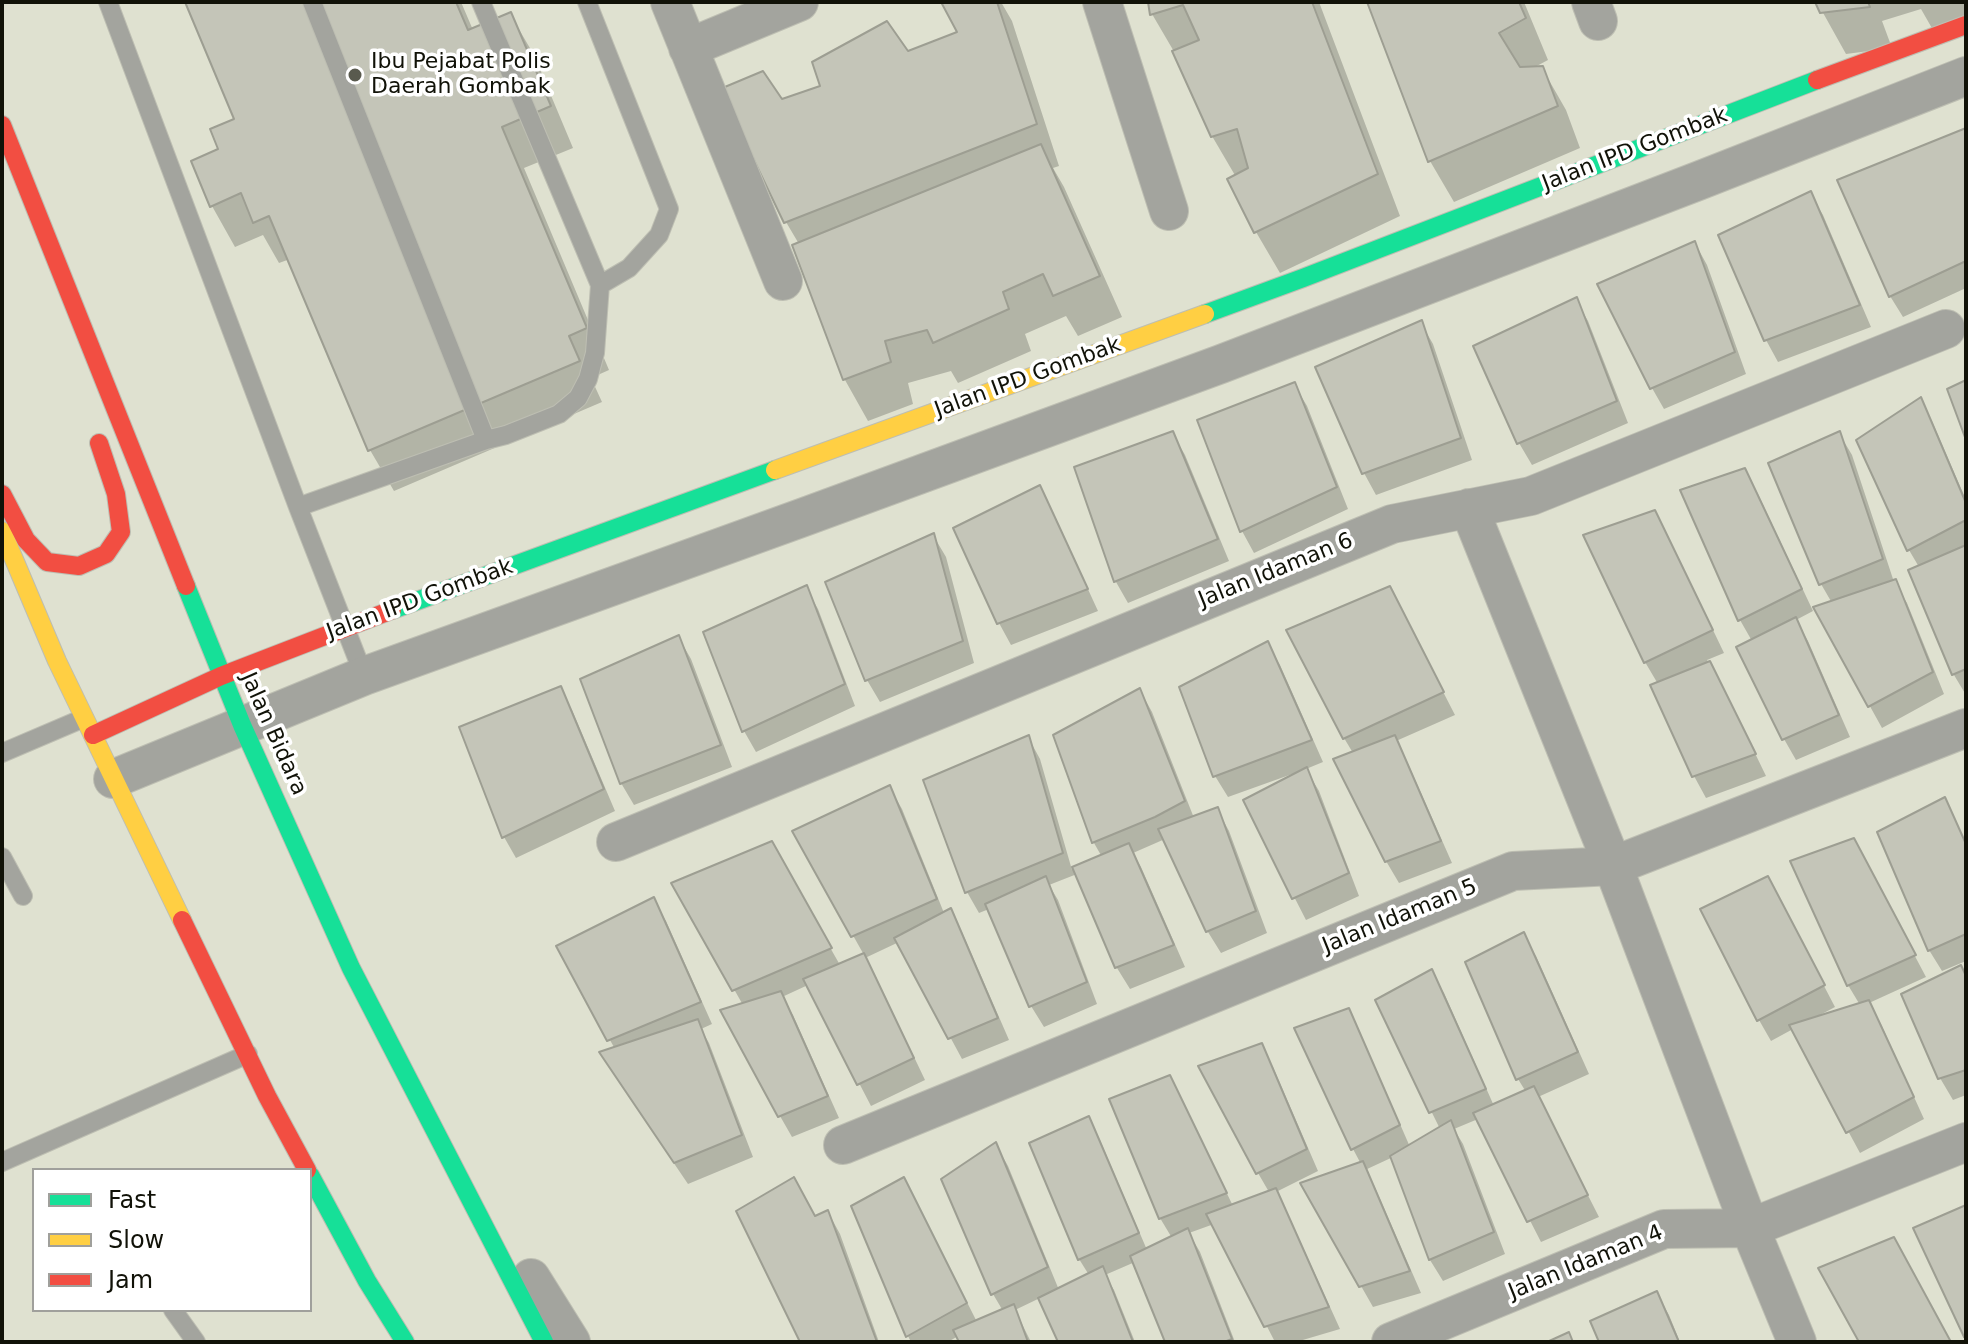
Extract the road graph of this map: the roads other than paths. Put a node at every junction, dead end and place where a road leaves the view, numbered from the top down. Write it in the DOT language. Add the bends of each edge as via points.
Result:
graph roads {
  1 [pos="108,2"];
  2 [pos="312,2"];
  3 [pos="481,2"];
  4 [pos="587,2"];
  5 [pos="670,2"];
  6 [pos="799,2"];
  7 [pos="1102,2"];
  8 [pos="1966,25"];
  9 [pos="688,48"];
  10 [pos="1882,56"];
  11 [pos="1966,76"];
  12 [pos="1898,102"];
  13 [pos="2,125"];
  14 [pos="1169,211"];
  15 [pos="43,228"];
  16 [pos="783,281"];
  17 [pos="600,285"];
  18 [pos="1946,329"];
  19 [pos="78,362"];
  20 [pos="93,421"];
  21 [pos="486,440"];
  22 [pos="2,494"];
  23 [pos="298,507"];
  24 [pos="1469,508"];
  25 [pos="2,531"];
  26 [pos="344,627"];
  27 [pos="221,676"];
  28 [pos="364,676"];
  29 [pos="242,725"];
  30 [pos="88,727"];
  31 [pos="1966,728"];
  32 [pos="2,753"];
  33 [pos="113,779"];
  34 [pos="616,842"];
  35 [pos="2,857"];
  36 [pos="1613,866"];
  37 [pos="23,896"];
  38 [pos="248,1054"];
  39 [pos="421,1103"];
  40 [pos="1966,1142"];
  41 [pos="843,1145"];
  42 [pos="2,1162"];
  43 [pos="307,1168"];
  44 [pos="312,1178"];
  45 [pos="1750,1228"];
  46 [pos="174,1312"];
  47 [pos="196,1342"];
  48 [pos="405,1342"];
  49 [pos="544,1342"];
  50 [pos="571,1342"];
  51 [pos="1391,1342"];
  52 [pos="1797,1342"];
  1 -- 23 [label="lane"];
  2 -- 21 [label="lane"];
  3 -- 17 [label="lane"];
  4 -- 17 [label="lane" via="669,209 659,235 629,268"];
  5 -- 9 [label="street"];
  6 -- 9 [label="street"];
  7 -- 14 [label="street"];
  8 -- 10 [label="main road, Jalan IPD Gombak"];
  9 -- 16 [label="street"];
  10 -- 12 [label="street"];
  10 -- 26 [label="main road, Jalan IPD Gombak" via="1303,278"];
  11 -- 12 [label="street"];
  12 -- 28 [label="street" via="1221,364"];
  13 -- 15 [label="main road, Jalan Bidara"];
  15 -- 19 [label="main road"];
  15 -- 27 [label="main road, Jalan Bidara"];
  17 -- 21 [label="lane" via="595,353 578,398 559,414"];
  18 -- 24 [label="street, Jalan Idaman 6" via="1531,496"];
  20 -- 22 [label="main road" via="116,494 121,532 106,554 79,566 47,562 26,540"];
  21 -- 23 [label="lane"];
  23 -- 26 [label="lane"];
  24 -- 34 [label="street, Jalan Idaman 6" via="1392,524"];
  24 -- 36 [label="street"];
  25 -- 30 [label="main road"];
  26 -- 27 [label="main road, Jalan IPD Gombak"];
  26 -- 28 [label="lane"];
  27 -- 29 [label="main road, Jalan Bidara"];
  27 -- 30 [label="main road, Jalan IPD Gombak"];
  28 -- 29 [label="street"];
  29 -- 33 [label="street"];
  29 -- 39 [label="main road, Jalan Bidara" via="351,968"];
  30 -- 32 [label="lane"];
  30 -- 33 [label="main road"];
  31 -- 36 [label="street, Jalan Idaman 5"];
  33 -- 38 [label="main road"];
  35 -- 37 [label="lane"];
  36 -- 41 [label="street, Jalan Idaman 5" via="1513,871"];
  36 -- 45 [label="street"];
  38 -- 42 [label="lane"];
  38 -- 43 [label="main road"];
  39 -- 49 [label="main road, Jalan Bidara"];
  39 -- 50 [label="street"];
  40 -- 45 [label="street, Jalan Idaman 4"];
  44 -- 48 [label="main road"];
  45 -- 51 [label="street, Jalan Idaman 4" via="1664,1229"];
  45 -- 52 [label="street"];
  46 -- 47 [label="lane"];
}
